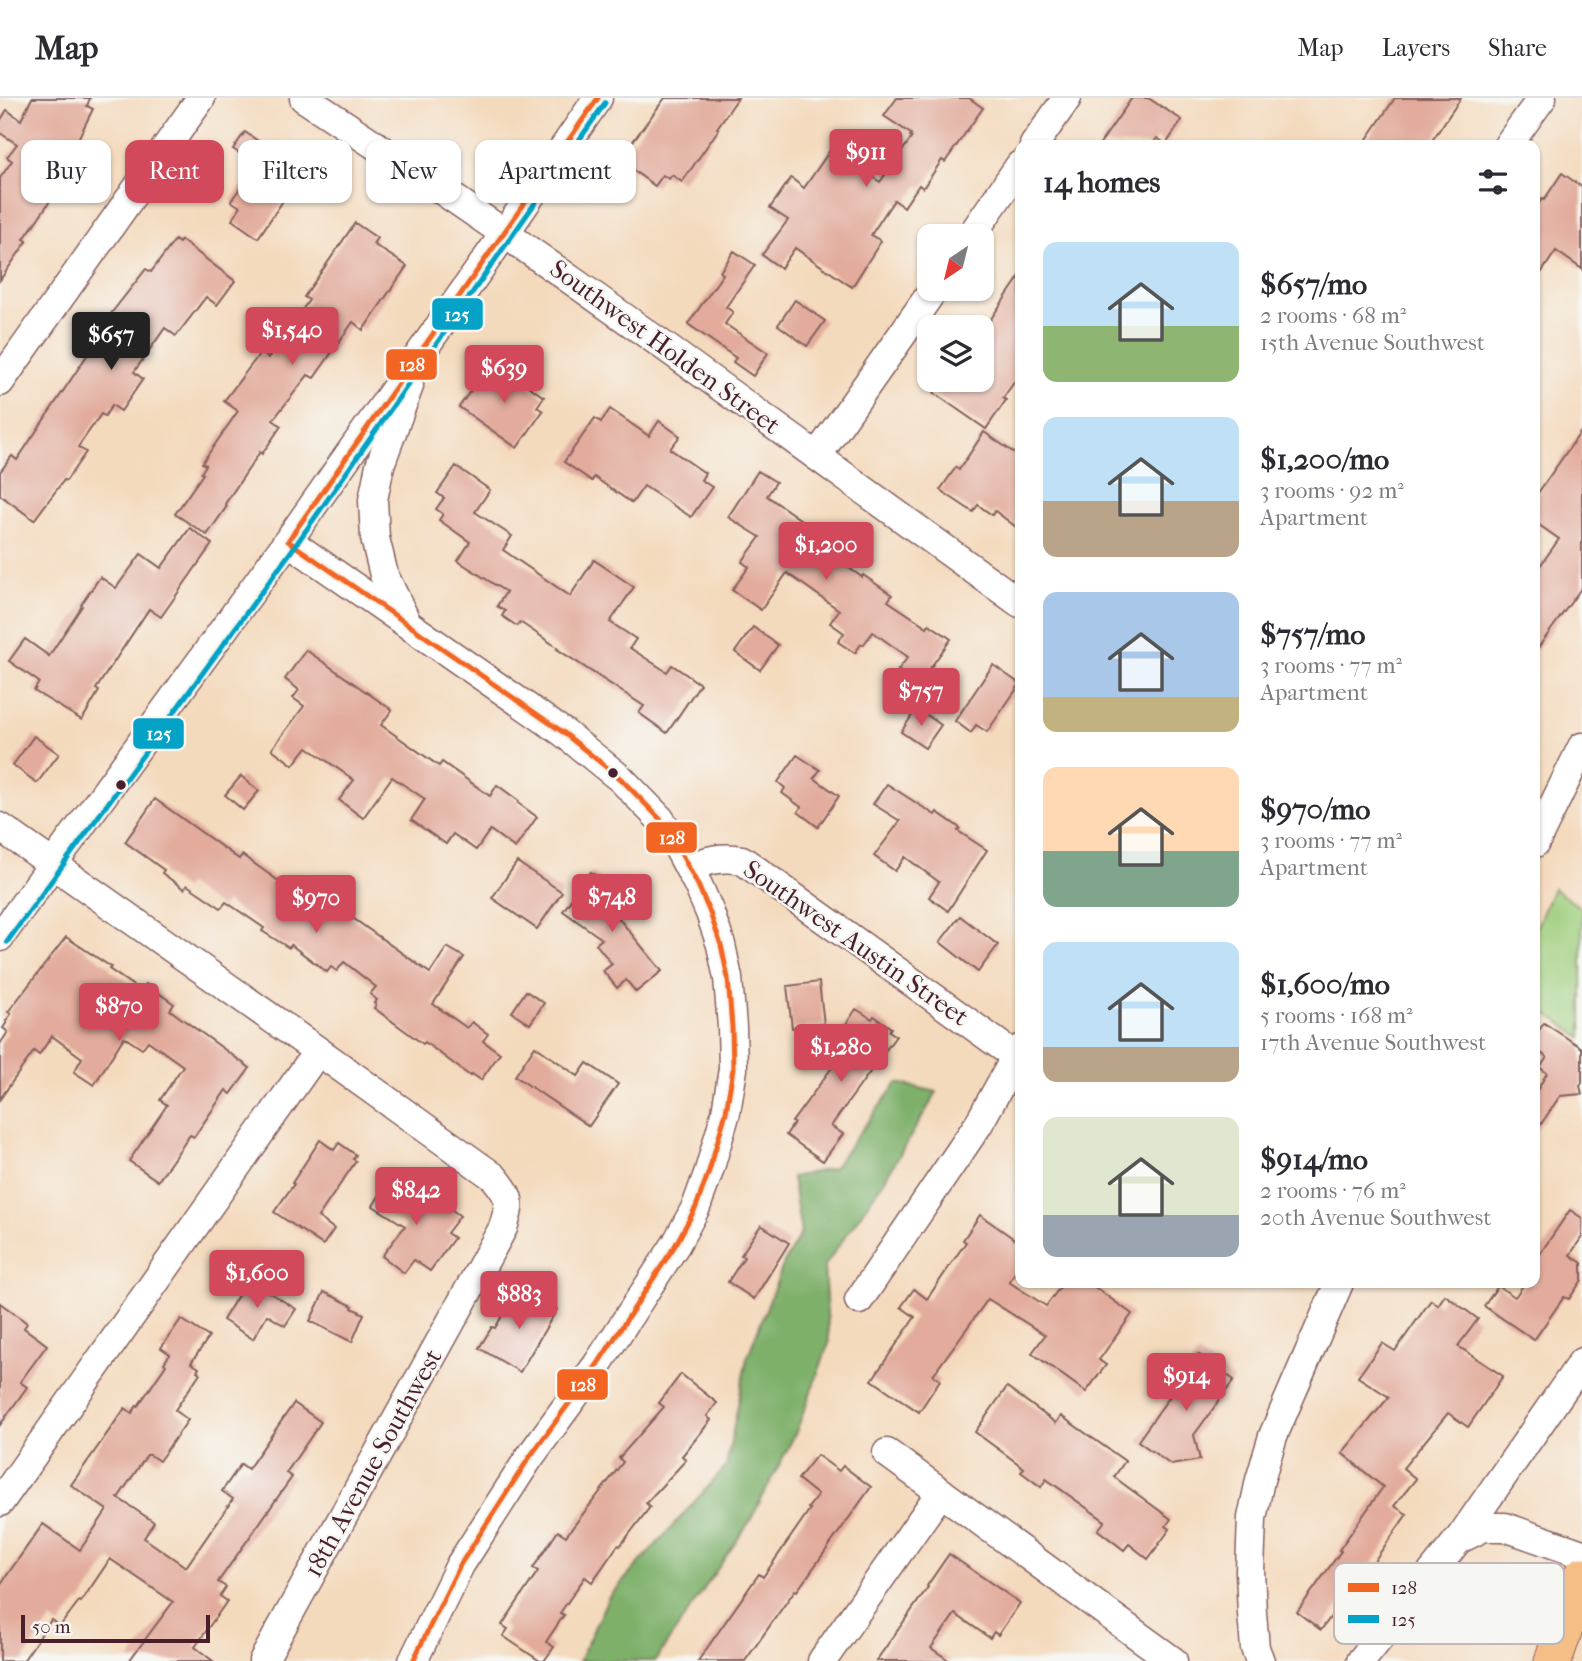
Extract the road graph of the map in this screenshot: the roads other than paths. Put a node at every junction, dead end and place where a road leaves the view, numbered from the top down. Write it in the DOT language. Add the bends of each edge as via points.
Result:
graph roads {
  1 [pos="201,98"];
  2 [pos="304,98"];
  3 [pos="598,98"];
  4 [pos="1067,98"];
  5 [pos="1542,98"];
  6 [pos="1038,140"];
  7 [pos="1512,140"];
  8 [pos="1015,172"];
  9 [pos="979,224"];
  10 [pos="505,233"];
  11 [pos="926,301"];
  12 [pos="423,350"];
  13 [pos="0,382"];
  14 [pos="817,456"];
  15 [pos="288,541"];
  16 [pos="1015,599"];
  17 [pos="407,623"];
  18 [pos="1582,747"];
  19 [pos="0,827"];
  20 [pos="1540,833"];
  21 [pos="52,864"];
  22 [pos="689,868"];
  23 [pos="0,937"];
  24 [pos="318,1051"];
  25 [pos="1015,1051"];
  26 [pos="1015,1059"];
  27 [pos="1337,1288"];
  28 [pos="859,1300"];
  29 [pos="1582,1362"];
  30 [pos="887,1453"];
  31 [pos="941,1492"];
  32 [pos="0,1502"];
  33 [pos="1458,1540"];
  34 [pos="1582,1554"];
  35 [pos="1440,1563"];
  36 [pos="1582,1576"];
  37 [pos="1564,1629"];
  38 [pos="1375,1644"];
  39 [pos="1559,1644"];
  40 [pos="1170,1660"];
  41 [pos="263,1661"];
  42 [pos="413,1661"];
  43 [pos="821,1661"];
  44 [pos="1260,1661"];
  45 [pos="1361,1661"];
  46 [pos="1553,1661"];
  1 -- 13 [label="street"];
  2 -- 10 [label="street, Southwest Holden Street"];
  3 -- 10 [label="street"];
  4 -- 6 [label="street"];
  5 -- 7 [label="street"];
  8 -- 9 [label="street"];
  10 -- 12 [label="street"];
  10 -- 14 [label="street, Southwest Holden Street"];
  11 -- 14 [label="street"];
  12 -- 15 [label="street"];
  12 -- 17 [label="street" via="380,465 373,500 375,538 384,575"];
  14 -- 16 [label="street, Southwest Holden Street"];
  15 -- 17 [label="street"];
  15 -- 21 [label="street"];
  17 -- 22 [label="street" via="564,733 621,779 660,819"];
  18 -- 20 [label="street"];
  19 -- 21 [label="street"];
  21 -- 23 [label="street"];
  21 -- 24 [label="street"];
  22 -- 25 [label="street, Southwest Austin Street" via="710,859 742,860"];
  22 -- 42 [label="street" via="721,945 732,1027 733,1069 709,1171 676,1244 460,1565"];
  24 -- 32 [label="street"];
  24 -- 41 [label="street, 18th Avenue Southwest" via="494,1177 506,1192 509,1207 503,1228"];
  26 -- 28 [label="street" via="978,1125"];
  27 -- 44 [label="street" via="1273,1436 1257,1493 1250,1571 1255,1648"];
  29 -- 33 [label="street"];
  30 -- 31 [label="street"];
  31 -- 40 [label="street"];
  31 -- 43 [label="street"];
  33 -- 34 [label="street" via="1484,1527 1505,1527"];
  33 -- 35 [label="street"];
  36 -- 37 [label="main road"];
  38 -- 45 [label="street"];
  39 -- 46 [label="main road"];
}
